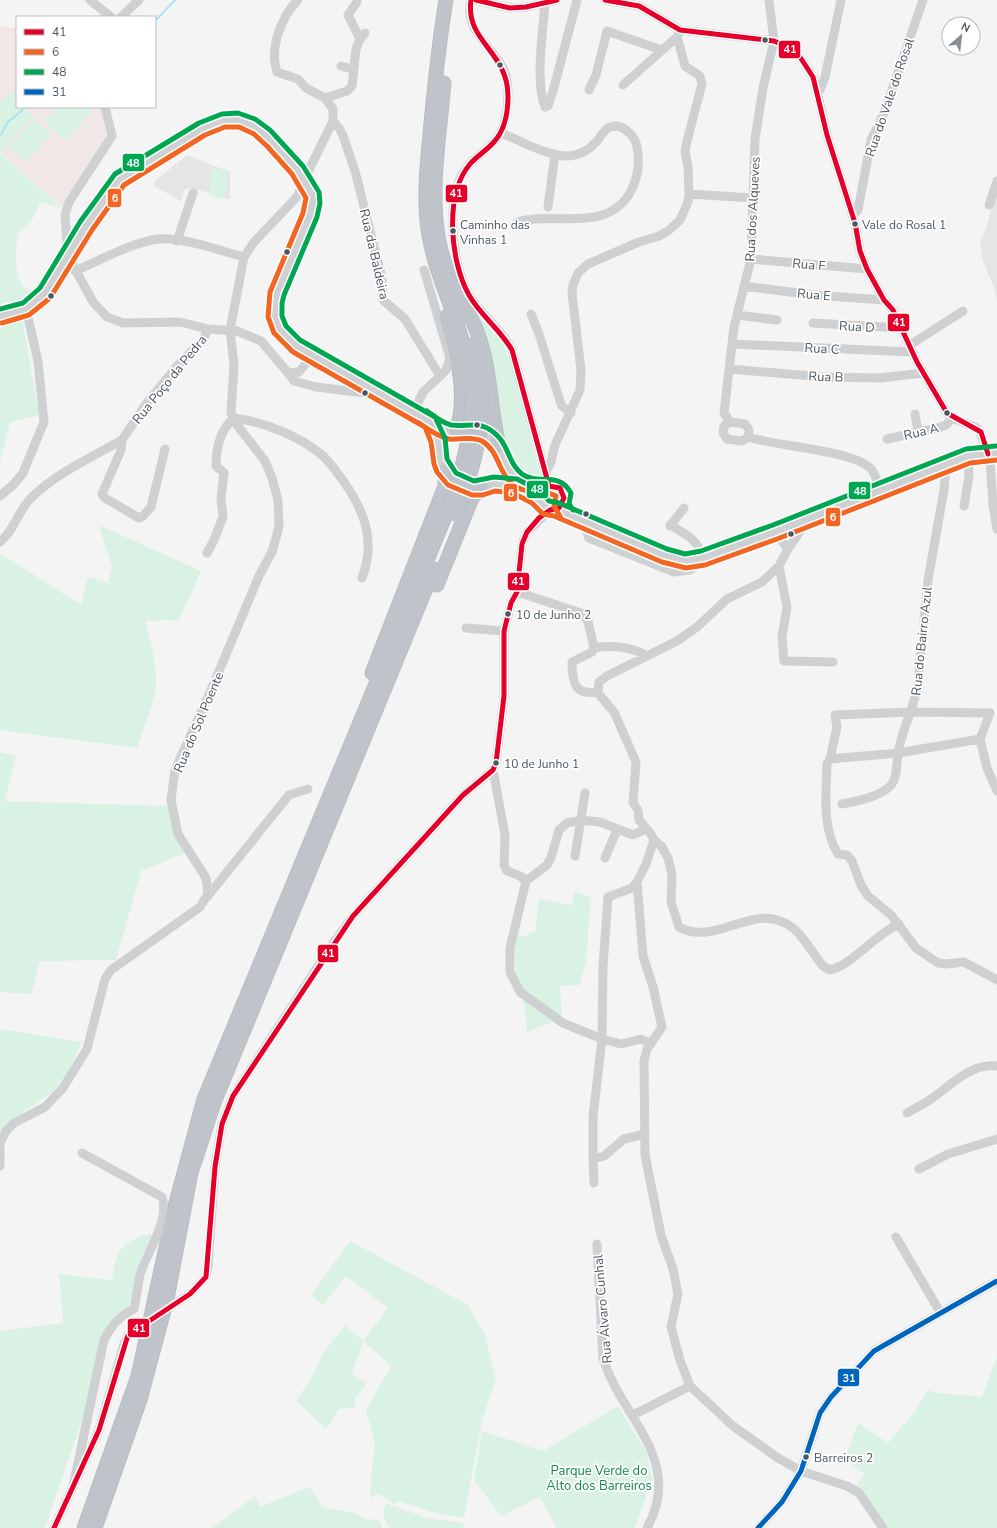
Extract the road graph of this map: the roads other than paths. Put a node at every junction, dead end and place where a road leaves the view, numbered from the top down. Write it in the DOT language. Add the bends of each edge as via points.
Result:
graph roads {
  1 [pos="90,0"];
  2 [pos="139,0"];
  3 [pos="298,0"];
  4 [pos="446,0"];
  5 [pos="455,0"];
  6 [pos="471,0"];
  7 [pos="476,0"];
  8 [pos="557,0"];
  9 [pos="577,0"];
  10 [pos="605,0"];
  11 [pos="770,0"];
  12 [pos="841,0"];
  13 [pos="923,0"];
  14 [pos="357,2"];
  15 [pos="545,3"];
  16 [pos="110,16"];
  17 [pos="121,16"];
  18 [pos="678,34"];
  19 [pos="774,41"];
  20 [pos="662,50"];
  21 [pos="341,66"];
  22 [pos="354,69"];
  23 [pos="622,85"];
  24 [pos="589,90"];
  25 [pos="817,91"];
  26 [pos="329,96"];
  27 [pos="105,108"];
  28 [pos="333,121"];
  29 [pos="501,133"];
  30 [pos="555,154"];
  31 [pos="305,180"];
  32 [pos="997,181"];
  33 [pos="194,193"];
  34 [pos="689,194"];
  35 [pos="753,198"];
  36 [pos="548,206"];
  37 [pos="989,206"];
  38 [pos="853,219"];
  39 [pos="517,222"];
  40 [pos="65,232"];
  41 [pos="78,240"];
  42 [pos="177,241"];
  43 [pos="68,256"];
  44 [pos="244,257"];
  45 [pos="751,259"];
  46 [pos="867,269"];
  47 [pos="424,270"];
  48 [pos="75,271"];
  49 [pos="441,280"];
  50 [pos="744,286"];
  51 [pos="455,291"];
  52 [pos="884,300"];
  53 [pos="26,309"];
  54 [pos="963,311"];
  55 [pos="531,314"];
  56 [pos="737,315"];
  57 [pos="0,316"];
  58 [pos="776,320"];
  59 [pos="812,323"];
  60 [pos="902,328"];
  61 [pos="208,329"];
  62 [pos="230,330"];
  63 [pos="732,344"];
  64 [pos="911,348"];
  65 [pos="313,355"];
  66 [pos="729,370"];
  67 [pos="288,373"];
  68 [pos="923,373"];
  69 [pos="440,376"];
  70 [pos="476,389"];
  71 [pos="387,396"];
  72 [pos="414,412"];
  73 [pos="460,412"];
  74 [pos="570,413"];
  75 [pos="915,414"];
  76 [pos="234,418"];
  77 [pos="952,418"];
  78 [pos="730,422"];
  79 [pos="435,424"];
  80 [pos="918,431"];
  81 [pos="454,432"];
  82 [pos="748,437"];
  83 [pos="887,439"];
  84 [pos="122,440"];
  85 [pos="498,446"];
  86 [pos="440,448"];
  87 [pos="165,450"];
  88 [pos="992,454"];
  89 [pos="968,456"];
  90 [pos="504,463"];
  91 [pos="940,466"];
  92 [pos="445,471"];
  93 [pos="545,473"];
  94 [pos="488,486"];
  95 [pos="547,487"];
  96 [pos="880,489"];
  97 [pos="0,496"];
  98 [pos="550,506"];
  99 [pos="964,506"];
  100 [pos="684,508"];
  101 [pos="451,513"];
  102 [pos="810,518"];
  103 [pos="589,529"];
  104 [pos="997,529"];
  105 [pos="775,532"];
  106 [pos="0,542"];
  107 [pos="788,549"];
  108 [pos="207,553"];
  109 [pos="703,558"];
  110 [pos="778,566"];
  111 [pos="362,578"];
  112 [pos="517,592"];
  113 [pos="466,628"];
  114 [pos="504,632"];
  115 [pos="594,648"];
  116 [pos="647,656"];
  117 [pos="833,662"];
  118 [pos="596,691"];
  119 [pos="911,712"];
  120 [pos="981,736"];
  121 [pos="898,753"];
  122 [pos="830,759"];
  123 [pos="493,770"];
  124 [pos="308,789"];
  125 [pos="997,791"];
  126 [pos="585,793"];
  127 [pos="328,800"];
  128 [pos="842,804"];
  129 [pos="581,820"];
  130 [pos="330,821"];
  131 [pos="646,828"];
  132 [pos="617,830"];
  133 [pos="654,840"];
  134 [pos="575,856"];
  135 [pos="605,858"];
  136 [pos="526,881"];
  137 [pos="637,882"];
  138 [pos="205,899"];
  139 [pos="899,924"];
  140 [pos="997,980"];
  141 [pos="602,1039"];
  142 [pos="651,1044"];
  143 [pos="997,1066"];
  144 [pos="907,1113"];
  145 [pos="645,1134"];
  146 [pos="997,1139"];
  147 [pos="82,1153"];
  148 [pos="593,1159"];
  149 [pos="0,1166"];
  150 [pos="919,1169"];
  151 [pos="594,1183"];
  152 [pos="896,1237"];
  153 [pos="597,1244"];
  154 [pos="997,1281"];
  155 [pos="940,1312"];
  156 [pos="690,1386"];
  157 [pos="633,1415"];
  158 [pos="802,1471"];
  159 [pos="73,1486"];
  160 [pos="879,1526"];
  161 [pos="54,1528"];
  162 [pos="84,1528"];
  163 [pos="95,1528"];
  164 [pos="647,1528"];
  165 [pos="758,1528"];
  1 -- 16 [label="street"];
  2 -- 17 [label="street"];
  3 -- 26 [label="street" via="279,28 274,64 277,72 298,79 306,88"];
  4 -- 49 [label="highway" via="435,81 426,204 434,257"];
  5 -- 51 [label="highway" via="446,65 435,191 438,238"];
  6 -- 29 [label="street" via="469,15 474,28 501,64 506,76 508,95"];
  7 -- 15 [label="street" via="510,8"];
  8 -- 15 [label="street"];
  9 -- 15 [label="street" via="553,92 548,106 545,107 541,84"];
  10 -- 18 [label="street" via="639,6"];
  11 -- 19 [label="street, Rua dos Alqueves"];
  12 -- 25 [label="street" via="825,77 820,90"];
  13 -- 38 [label="street, Rua do Vale do Rosal" via="872,140 858,210"];
  14 -- 22 [label="street" via="348,15 363,36 356,49"];
  18 -- 19 [label="street"];
  18 -- 20 [label="street"];
  18 -- 34 [label="street" via="685,66 700,76 702,84 685,151"];
  19 -- 25 [label="street" via="800,57 813,77"];
  19 -- 35 [label="street, Rua dos Alqueves" via="755,139"];
  20 -- 23 [label="street"];
  20 -- 24 [label="street" via="607,31 596,75"];
  21 -- 22 [label="street"];
  22 -- 26 [label="street" via="353,82 349,89"];
  25 -- 38 [label="street" via="827,135"];
  26 -- 28 [label="street"];
  27 -- 40 [label="street" via="112,136 69,202 65,215"];
  28 -- 31 [label="street"];
  28 -- 69 [label="street, Rua da Baldeira" via="339,128 355,171 382,278 383,300 405,319"];
  29 -- 30 [label="street"];
  29 -- 93 [label="street" via="469,165 458,182 454,205 454,246 463,283 469,295 506,339 512,350"];
  30 -- 36 [label="street"];
  30 -- 39 [label="street" via="577,154 595,144 609,127 623,128 636,142 638,152 638,170 634,185 622,204 603,216 584,219 542,218"];
  31 -- 41 [label="street" via="260,130 249,123 237,120 215,122 130,171 119,180"];
  31 -- 44 [label="street" via="296,198 254,242"];
  31 -- 65 [label="street" via="312,194 312,208 277,293 273,314 277,328 288,340"];
  32 -- 37 [label="street"];
  33 -- 42 [label="street"];
  34 -- 35 [label="street"];
  34 -- 74 [label="street" via="680,220 668,231 588,264 578,273 572,292 581,370 580,390"];
  35 -- 45 [label="street, Rua dos Alqueves"];
  38 -- 46 [label="street"];
  40 -- 41 [label="street"];
  40 -- 43 [label="street"];
  41 -- 43 [label="street"];
  42 -- 44 [label="street"];
  42 -- 48 [label="street" via="161,239 144,242"];
  43 -- 48 [label="street"];
  43 -- 53 [label="street" via="45,293"];
  44 -- 62 [label="street"];
  45 -- 46 [label="street, Rua F"];
  45 -- 50 [label="street, Rua dos Alqueves"];
  46 -- 52 [label="street"];
  47 -- 69 [label="street" via="450,358 446,370"];
  48 -- 61 [label="street" via="93,302 107,317 123,323 180,322"];
  49 -- 70 [label="highway" via="461,334"];
  49 -- 73 [label="highway" via="444,308 456,354 461,387"];
  50 -- 52 [label="street, Rua E" via="813,295"];
  50 -- 56 [label="street, Rua dos Alqueves"];
  51 -- 70 [label="highway" via="478,366"];
  51 -- 85 [label="highway" via="472,319 483,346 490,379"];
  52 -- 60 [label="street" via="893,310"];
  53 -- 57 [label="street"];
  53 -- 97 [label="street" via="38,361 44,422 23,473"];
  54 -- 64 [label="street"];
  55 -- 74 [label="street" via="560,402"];
  56 -- 58 [label="street"];
  56 -- 63 [label="street, Rua dos Alqueves"];
  59 -- 60 [label="street, Rua D"];
  60 -- 64 [label="street"];
  61 -- 62 [label="street"];
  61 -- 84 [label="street, Rua Poço da Pedra" via="202,340 146,404"];
  62 -- 67 [label="street" via="261,341"];
  62 -- 76 [label="street" via="234,365 231,413"];
  63 -- 64 [label="street, Rua C"];
  63 -- 66 [label="street, Rua dos Alqueves"];
  64 -- 68 [label="street"];
  65 -- 67 [label="street" via="300,372"];
  65 -- 71 [label="street"];
  66 -- 68 [label="street, Rua B" via="880,378"];
  66 -- 78 [label="street, Rua dos Alqueves" via="724,413"];
  67 -- 71 [label="street" via="294,382 378,397"];
  68 -- 77 [label="street"];
  69 -- 72 [label="street" via="423,392"];
  70 -- 101 [label="highway, bridge" via="468,444"];
  71 -- 72 [label="street"];
  72 -- 79 [label="street"];
  73 -- 79 [label="street" via="455,420"];
  73 -- 81 [label="highway"];
  74 -- 93 [label="street"];
  75 -- 80 [label="street"];
  76 -- 108 [label="street" via="228,423 216,451 216,466 224,473 221,499 223,517"];
  76 -- 111 [label="street" via="272,428 307,444 323,456 335,470 354,496 367,527 368,555"];
  76 -- 138 [label="street, Rua do Sol Poente" via="265,461 278,500 279,527 272,552 259,576 175,770 171,800 178,834 206,878 208,894"];
  77 -- 80 [label="street, Rua A" via="946,425"];
  77 -- 88 [label="street" via="977,428"];
  78 -- 82 [label="street" via="744,424 749,430"];
  78 -- 82 [label="street" via="724,426 723,433 727,439 742,441"];
  79 -- 81 [label="street"];
  79 -- 86 [label="street"];
  80 -- 83 [label="street, Rua A"];
  81 -- 85 [label="street" via="476,431 490,438"];
  81 -- 86 [label="street" via="444,439"];
  82 -- 96 [label="street" via="836,454 864,463 872,469"];
  84 -- 87 [label="street, Rua Poço da Pedra" via="121,450 102,494 139,518 151,507"];
  84 -- 106 [label="street" via="81,463 31,498"];
  85 -- 90 [label="street"];
  86 -- 92 [label="street" via="440,460"];
  88 -- 89 [label="street"];
  88 -- 104 [label="street" via="992,494"];
  89 -- 91 [label="street"];
  89 -- 99 [label="street" via="969,476"];
  90 -- 94 [label="street" via="502,474"];
  90 -- 95 [label="street" via="512,475 521,482 535,487"];
  91 -- 96 [label="street"];
  91 -- 119 [label="street, Rua do Bairro Azul" via="945,477 944,490 929,571 918,683"];
  92 -- 94 [label="street" via="452,479 462,484"];
  92 -- 127 [label="highway" via="445,486 384,639 339,762"];
  93 -- 95 [label="street"];
  94 -- 98 [label="street" via="515,486 530,492"];
  94 -- 130 [label="highway" via="472,498 381,721 346,798"];
  95 -- 98 [label="street" via="541,493"];
  95 -- 98 [label="street" via="557,486 564,498"];
  96 -- 102 [label="street"];
  98 -- 103 [label="street"];
  98 -- 112 [label="street" via="527,532 522,544"];
  100 -- 109 [label="street" via="670,526 693,539 701,549"];
  101 -- 127 [label="highway"];
  101 -- 130 [label="highway"];
  102 -- 105 [label="street"];
  102 -- 107 [label="street"];
  103 -- 109 [label="street" via="676,560 695,561"];
  103 -- 109 [label="street" via="589,538 674,572 690,570"];
  105 -- 107 [label="street"];
  105 -- 109 [label="street"];
  107 -- 110 [label="street"];
  110 -- 116 [label="street" via="762,582 727,599 697,627 677,641"];
  110 -- 117 [label="street" via="787,607 782,637 784,661"];
  112 -- 114 [label="street" via="511,603"];
  112 -- 115 [label="street" via="582,613 588,621"];
  113 -- 114 [label="street"];
  114 -- 123 [label="street" via="504,696 498,754"];
  115 -- 116 [label="street" via="625,648 637,650"];
  115 -- 118 [label="street" via="592,652 572,662 572,672 578,688 583,692"];
  116 -- 118 [label="street" via="607,676 599,682"];
  118 -- 131 [label="street" via="614,712 636,762 633,803 638,810 639,820"];
  119 -- 120 [label="street" via="990,713"];
  119 -- 121 [label="street, Rua do Bairro Azul"];
  119 -- 122 [label="street" via="835,715 837,726"];
  120 -- 121 [label="street"];
  120 -- 125 [label="street" via="987,768"];
  121 -- 122 [label="street"];
  121 -- 128 [label="street, Rua do Bairro Azul" via="894,780 888,788 867,798"];
  122 -- 139 [label="street" via="827,764 826,803 833,846 838,854 847,855 852,861 868,896"];
  123 -- 136 [label="street" via="505,835 504,865 507,872"];
  123 -- 159 [label="street, bridge" via="463,795 353,916 232,1096 222,1124 215,1167 206,1276 190,1294 128,1335 99,1430"];
  124 -- 138 [label="street" via="289,795"];
  126 -- 129 [label="street"];
  127 -- 162 [label="highway" via="204,1099 174,1210 138,1376"];
  129 -- 132 [label="street" via="600,822"];
  129 -- 134 [label="street"];
  129 -- 136 [label="street" via="567,823 559,830 547,865"];
  130 -- 163 [label="highway" via="212,1110 191,1173 167,1299 140,1400"];
  131 -- 132 [label="street" via="633,835"];
  131 -- 133 [label="street"];
  132 -- 135 [label="street"];
  133 -- 137 [label="street"];
  133 -- 139 [label="street" via="662,847 668,858 672,875 671,902 679,927 685,930 702,933 762,917 774,918 792,927 823,966 830,970 842,965 880,935"];
  136 -- 141 [label="street" via="510,948 510,972 520,992 563,1023"];
  137 -- 141 [label="street" via="632,888 608,897 603,966"];
  137 -- 142 [label="street" via="643,956 662,1027"];
  138 -- 149 [label="street" via="200,907 111,970 104,979 87,1049 63,1088 45,1107 6,1131 0,1143"];
  139 -- 140 [label="street" via="916,948 938,963 964,962"];
  141 -- 142 [label="street" via="621,1044 641,1039"];
  141 -- 148 [label="street" via="592,1117"];
  142 -- 145 [label="street" via="644,1062"];
  143 -- 144 [label="street" via="977,1068"];
  145 -- 148 [label="street" via="624,1139 604,1156"];
  145 -- 156 [label="street" via="645,1155 661,1235 673,1269 678,1294 671,1327"];
  146 -- 150 [label="street" via="948,1154"];
  147 -- 159 [label="street" via="162,1197 164,1206 158,1230 140,1274 134,1309 123,1314 113,1324 104,1340"];
  148 -- 151 [label="street"];
  152 -- 155 [label="street"];
  153 -- 157 [label="street, Rua Álvaro Cunhal" via="603,1358 608,1374"];
  154 -- 155 [label="street"];
  155 -- 158 [label="street" via="874,1351 831,1397 820,1413"];
  156 -- 157 [label="street"];
  156 -- 158 [label="street" via="733,1426 778,1458"];
  157 -- 164 [label="street, Rua Álvaro Cunhal" via="650,1445 657,1464 659,1487 656,1507"];
  158 -- 160 [label="street" via="848,1486 859,1493"];
  158 -- 165 [label="street" via="782,1502"];
  159 -- 161 [label="street"];
}
